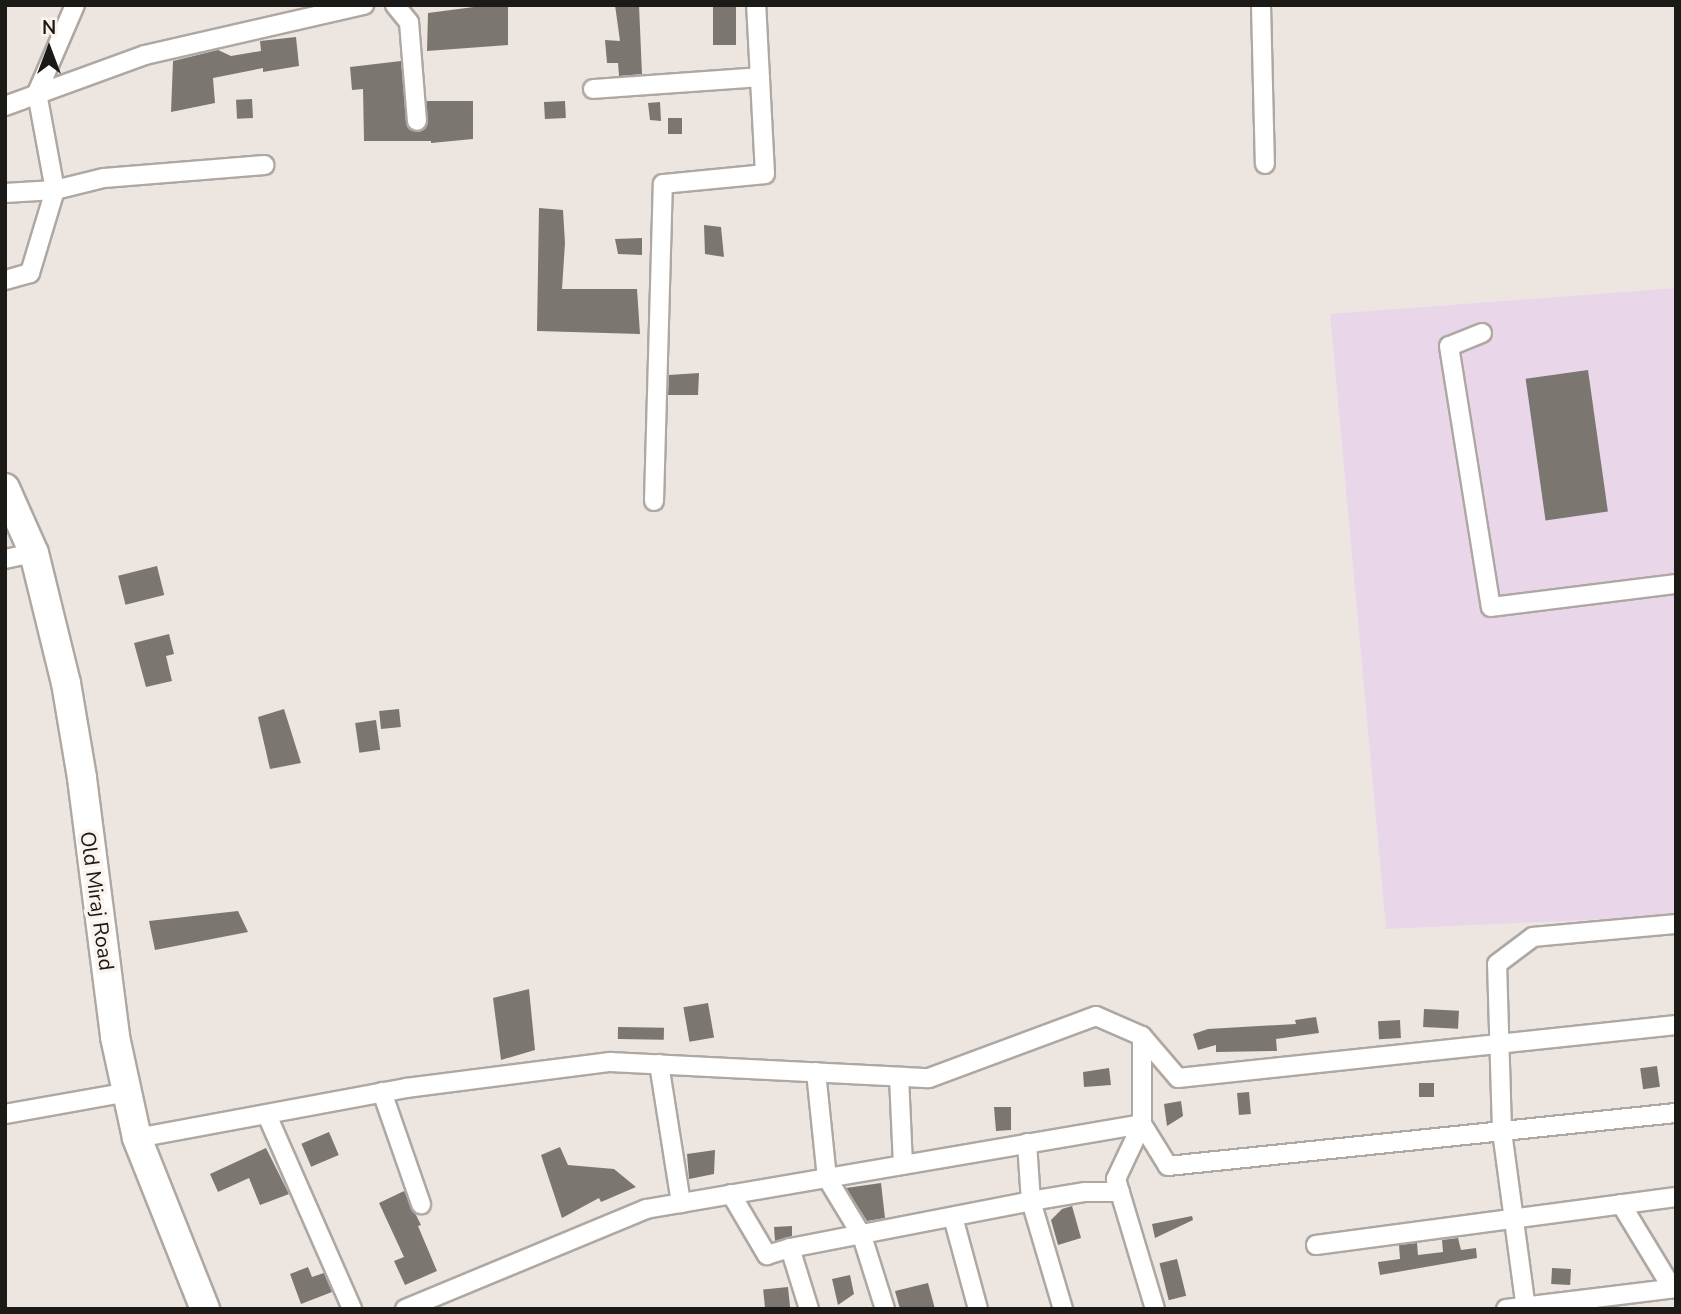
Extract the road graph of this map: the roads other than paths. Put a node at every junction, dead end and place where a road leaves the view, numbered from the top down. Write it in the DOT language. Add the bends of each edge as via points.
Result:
graph roads {
  1 [pos="75,5"];
  2 [pos="364,5"];
  3 [pos="395,5"];
  4 [pos="756,5"];
  5 [pos="1261,5"];
  6 [pos="760,77"];
  7 [pos="593,89"];
  8 [pos="37,93"];
  9 [pos="5,106"];
  10 [pos="417,121"];
  11 [pos="1265,163"];
  12 [pos="264,165"];
  13 [pos="55,190"];
  14 [pos="5,193"];
  15 [pos="5,279"];
  16 [pos="1482,333"];
  17 [pos="5,488"];
  18 [pos="654,500"];
  19 [pos="34,553"];
  20 [pos="5,559"];
  21 [pos="1676,584"];
  22 [pos="1676,924"];
  23 [pos="1676,1026"];
  24 [pos="1142,1036"];
  25 [pos="1500,1044"];
  26 [pos="659,1064"];
  27 [pos="816,1072"];
  28 [pos="899,1077"];
  29 [pos="128,1092"];
  30 [pos="382,1093"];
  31 [pos="1676,1113"];
  32 [pos="5,1114"];
  33 [pos="267,1115"];
  34 [pos="1142,1124"];
  35 [pos="1502,1131"];
  36 [pos="137,1138"];
  37 [pos="1027,1143"];
  38 [pos="903,1165"];
  39 [pos="827,1178"];
  40 [pos="1120,1192"];
  41 [pos="731,1194"];
  42 [pos="1676,1197"];
  43 [pos="1031,1201"];
  44 [pos="681,1203"];
  45 [pos="421,1204"];
  46 [pos="1621,1204"];
  47 [pos="953,1217"];
  48 [pos="1514,1219"];
  49 [pos="862,1236"];
  50 [pos="1316,1245"];
  51 [pos="790,1248"];
  52 [pos="1674,1288"];
  53 [pos="1526,1308"];
  54 [pos="205,1309"];
  55 [pos="352,1309"];
  56 [pos="405,1309"];
  57 [pos="809,1309"];
  58 [pos="884,1309"];
  59 [pos="978,1309"];
  60 [pos="1063,1309"];
  61 [pos="1155,1309"];
  62 [pos="1506,1309"];
  1 -- 8 [label="street"];
  2 -- 8 [label="street" via="145,55"];
  3 -- 10 [label="street" via="409,22"];
  4 -- 6 [label="street"];
  5 -- 11 [label="street"];
  6 -- 7 [label="street"];
  6 -- 18 [label="street" via="765,174 663,184"];
  8 -- 9 [label="street"];
  8 -- 13 [label="street"];
  12 -- 13 [label="street" via="104,178"];
  13 -- 14 [label="street"];
  13 -- 15 [label="street" via="30,273"];
  16 -- 21 [label="street" via="1449,346 1491,607"];
  17 -- 19 [label="main road, Old Miraj Road"];
  19 -- 20 [label="street"];
  19 -- 29 [label="main road, Old Miraj Road" via="66,683 114,1037"];
  22 -- 25 [label="street" via="1533,937 1497,964"];
  23 -- 25 [label="street"];
  24 -- 25 [label="street" via="1178,1078"];
  24 -- 28 [label="street" via="1096,1016 929,1078"];
  24 -- 34 [label="street"];
  25 -- 35 [label="street"];
  26 -- 27 [label="street"];
  26 -- 30 [label="street" via="610,1062"];
  26 -- 44 [label="street"];
  27 -- 28 [label="street"];
  27 -- 39 [label="street"];
  28 -- 38 [label="street"];
  29 -- 32 [label="street"];
  29 -- 36 [label="main road, Old Miraj Road"];
  30 -- 33 [label="street"];
  30 -- 45 [label="street"];
  31 -- 35 [label="street"];
  33 -- 36 [label="street"];
  33 -- 55 [label="street"];
  34 -- 35 [label="street" via="1168,1166"];
  34 -- 37 [label="street"];
  34 -- 40 [label="street" via="1116,1180"];
  35 -- 48 [label="street"];
  36 -- 54 [label="main road, Old Miraj Road"];
  37 -- 38 [label="street"];
  37 -- 43 [label="street"];
  38 -- 39 [label="street"];
  39 -- 41 [label="street"];
  39 -- 49 [label="street"];
  40 -- 43 [label="street" via="1085,1192"];
  40 -- 61 [label="street"];
  41 -- 44 [label="street"];
  41 -- 51 [label="street" via="767,1255"];
  42 -- 46 [label="street"];
  43 -- 47 [label="street"];
  43 -- 60 [label="street"];
  44 -- 56 [label="street" via="646,1209"];
  46 -- 48 [label="street"];
  46 -- 52 [label="street"];
  47 -- 49 [label="street"];
  47 -- 59 [label="street"];
  48 -- 50 [label="street"];
  48 -- 53 [label="street"];
  49 -- 51 [label="street"];
  49 -- 58 [label="street"];
  51 -- 57 [label="street"];
  52 -- 53 [label="street"];
  53 -- 62 [label="street"];
}
